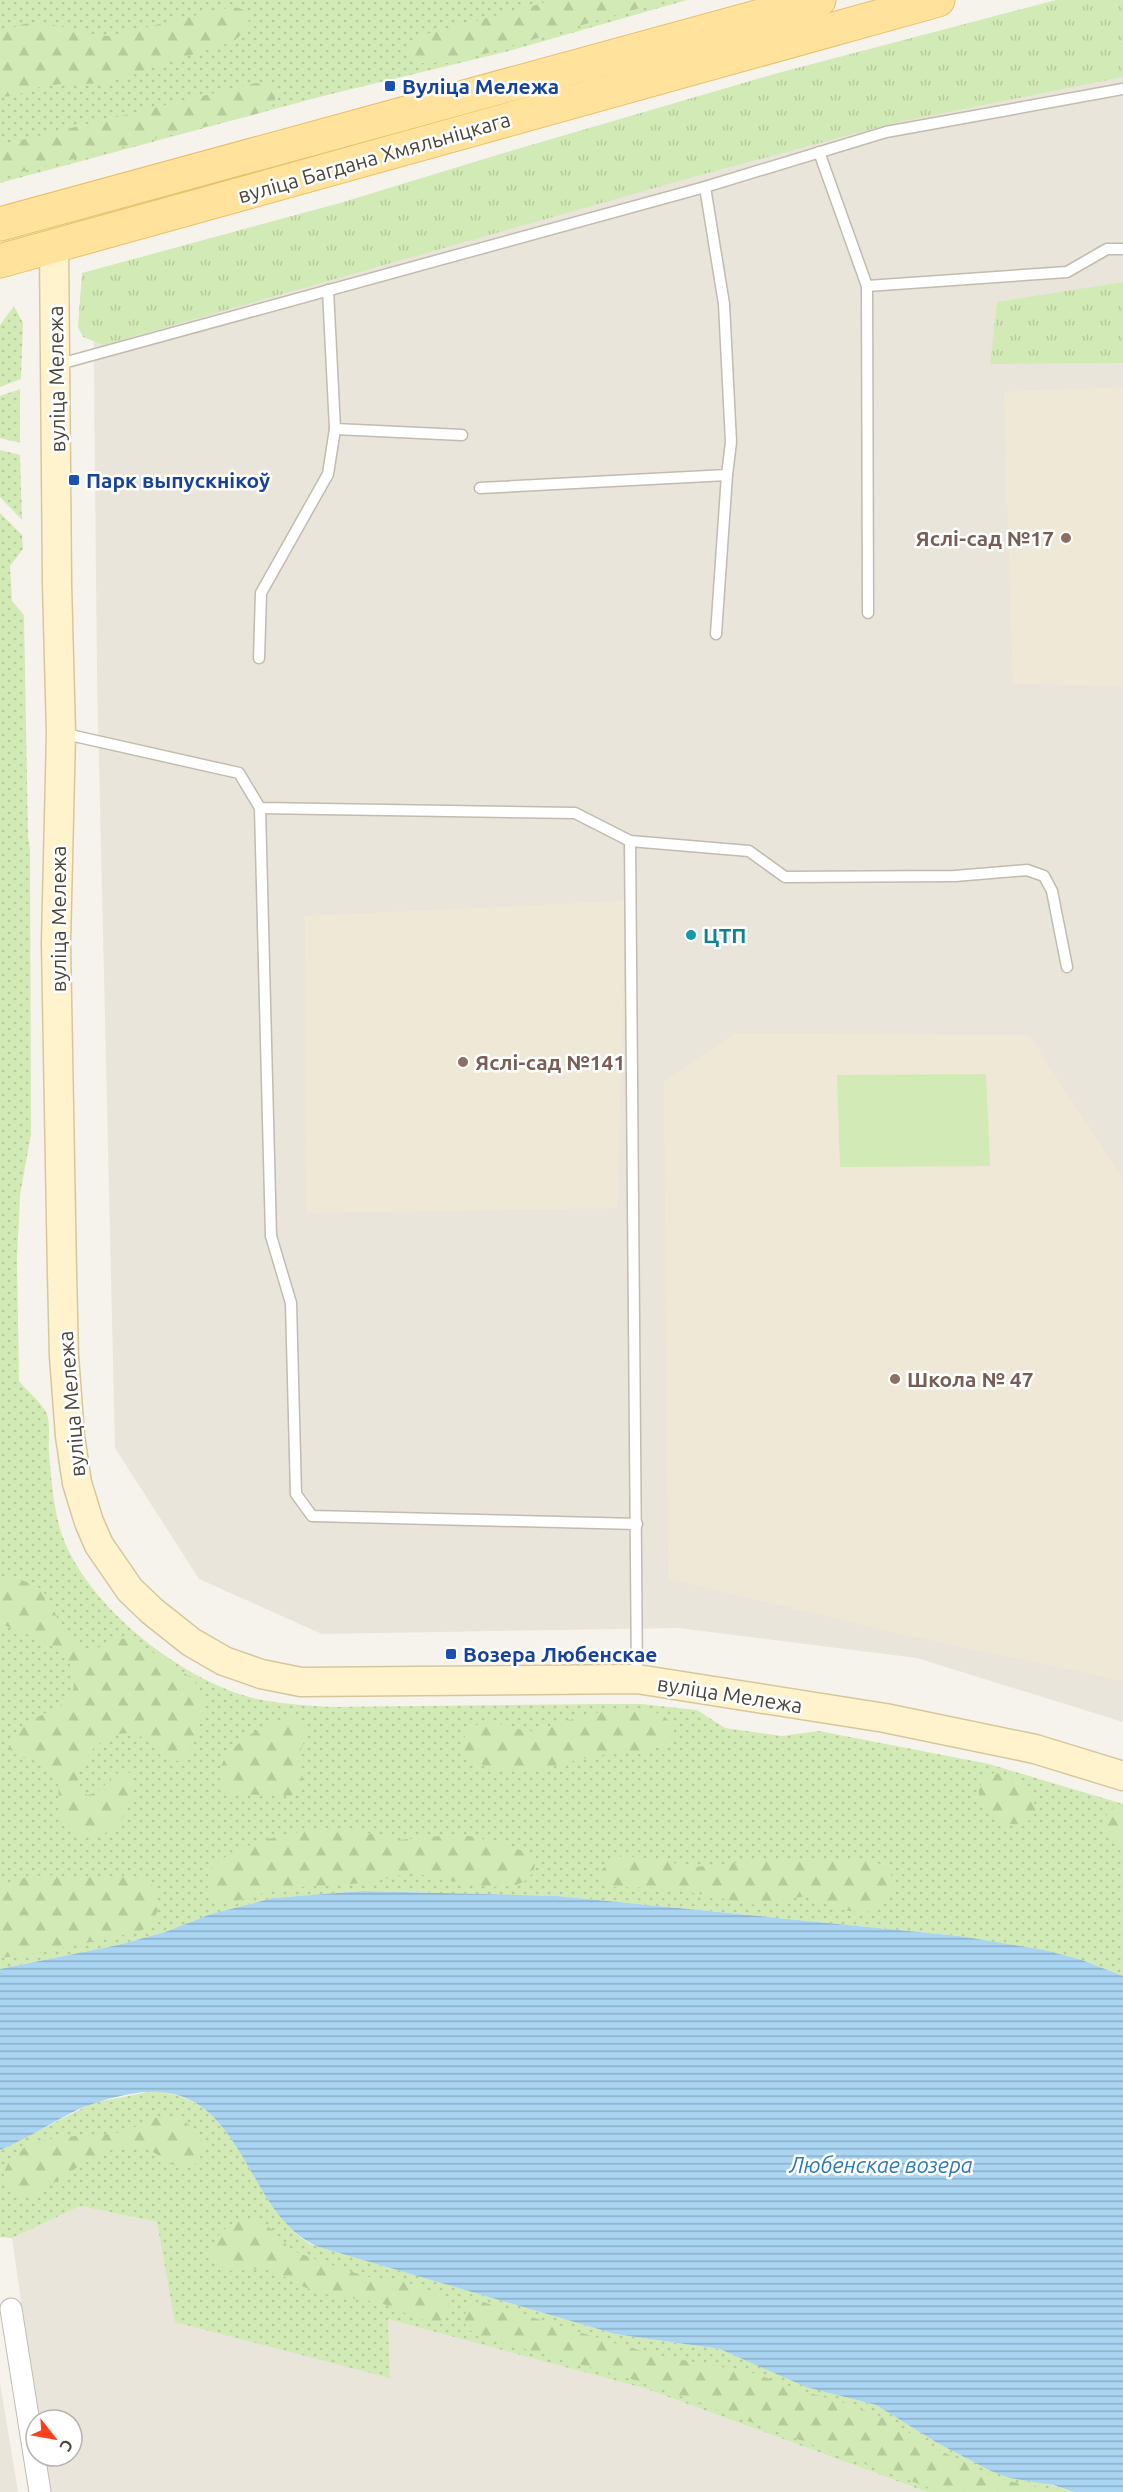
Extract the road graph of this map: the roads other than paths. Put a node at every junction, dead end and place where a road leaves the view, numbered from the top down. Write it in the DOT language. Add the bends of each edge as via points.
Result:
graph roads {
  1 [pos="819,0"];
  2 [pos="938,0"];
  3 [pos="1123,89"];
  4 [pos="819,152"];
  5 [pos="705,187"];
  6 [pos="50,211"];
  7 [pos="0,224"];
  8 [pos="54,246"];
  9 [pos="1123,249"];
  10 [pos="0,261"];
  11 [pos="867,285"];
  12 [pos="328,290"];
  13 [pos="56,365"];
  14 [pos="334,429"];
  15 [pos="462,435"];
  16 [pos="727,474"];
  17 [pos="480,488"];
  18 [pos="868,613"];
  19 [pos="716,634"];
  20 [pos="259,658"];
  21 [pos="60,733"];
  22 [pos="260,808"];
  23 [pos="630,841"];
  24 [pos="1067,967"];
  25 [pos="637,1524"];
  26 [pos="637,1679"];
  27 [pos="1123,1776"];
  28 [pos="11,2309"];
  29 [pos="40,2492"];
  1 -- 6 [label="main road, вуліца Багдана Хмяльніцкага"];
  2 -- 8 [label="main road, вуліца Багдана Хмяльніцкага"];
  3 -- 4 [label="lane" via="886,132"];
  4 -- 5 [label="lane"];
  4 -- 11 [label="lane"];
  5 -- 12 [label="lane"];
  5 -- 16 [label="lane" via="724,304 731,442"];
  6 -- 7 [label="main road, вуліца Багдана Хмяльніцкага"];
  6 -- 8 [label="main road, вуліца Мележа"];
  8 -- 10 [label="main road, вуліца Багдана Хмяльніцкага"];
  8 -- 13 [label="main road, вуліца Мележа"];
  9 -- 11 [label="lane" via="1107,249 1066,272"];
  11 -- 18 [label="lane"];
  12 -- 13 [label="lane"];
  12 -- 14 [label="lane"];
  13 -- 21 [label="main road, вуліца Мележа"];
  14 -- 15 [label="lane"];
  14 -- 20 [label="lane" via="328,474 261,594"];
  16 -- 17 [label="lane"];
  16 -- 19 [label="lane"];
  21 -- 22 [label="lane" via="239,773"];
  21 -- 26 [label="main road, вуліца Мележа" via="56,943 64,1356 77,1483 89,1522 112,1567 130,1590 191,1642 224,1661 261,1674 301,1682"];
  22 -- 23 [label="lane" via="575,813"];
  22 -- 25 [label="lane" via="271,1236 291,1303 296,1494 312,1516"];
  23 -- 24 [label="lane" via="749,851 785,877 955,876 1027,870 1044,876 1052,891"];
  23 -- 25 [label="lane"];
  25 -- 26 [label="lane"];
  26 -- 27 [label="main road, вуліца Мележа" via="897,1721 1035,1749"];
  28 -- 29 [label="street"];
}
